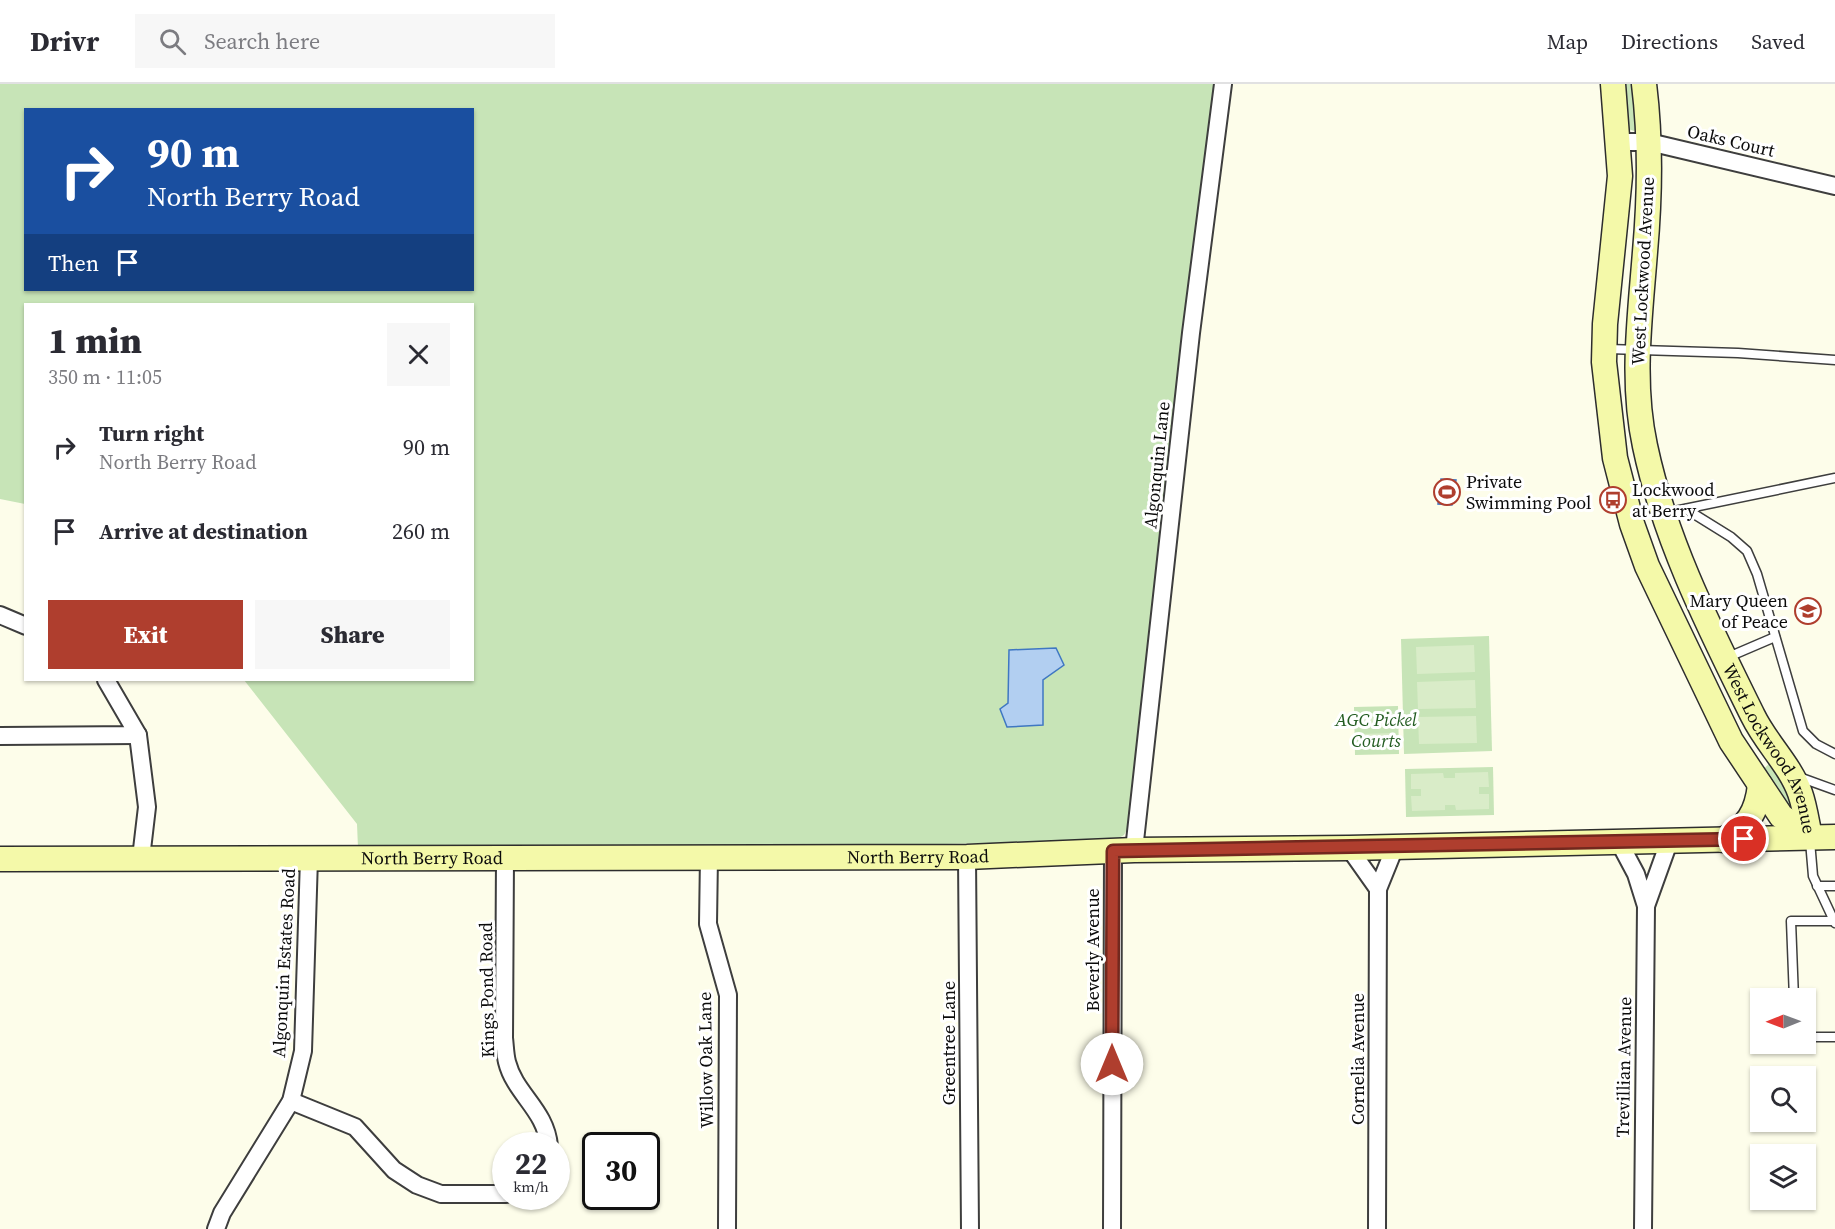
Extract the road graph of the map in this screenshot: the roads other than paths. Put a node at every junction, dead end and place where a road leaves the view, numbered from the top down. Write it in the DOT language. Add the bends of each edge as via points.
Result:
graph roads {
  1 [pos="1223,84"];
  2 [pos="1612,84"];
  3 [pos="1644,84"];
  4 [pos="1618,142"];
  5 [pos="1649,142"];
  6 [pos="1835,186"];
  7 [pos="1605,349"];
  8 [pos="1637,350"];
  9 [pos="1835,360"];
  10 [pos="1835,478"];
  11 [pos="1686,508"];
  12 [pos="1663,513"];
  13 [pos="1632,524"];
  14 [pos="0,615"];
  15 [pos="24,625"];
  16 [pos="1774,637"];
  17 [pos="1726,658"];
  18 [pos="1696,670"];
  19 [pos="107,681"];
  20 [pos="138,735"];
  21 [pos="0,736"];
  22 [pos="1835,754"];
  23 [pos="1788,772"];
  24 [pos="1760,785"];
  25 [pos="1835,790"];
  26 [pos="1810,837"];
  27 [pos="1835,837"];
  28 [pos="1723,840"];
  29 [pos="1619,842"];
  30 [pos="1669,842"];
  31 [pos="1395,847"];
  32 [pos="1349,848"];
  33 [pos="1123,851"];
  34 [pos="709,856"];
  35 [pos="505,857"];
  36 [pos="967,857"];
  37 [pos="141,858"];
  38 [pos="309,858"];
  39 [pos="0,859"];
  40 [pos="1817,886"];
  41 [pos="1835,886"];
  42 [pos="1378,889"];
  43 [pos="1646,906"];
  44 [pos="1835,922"];
  45 [pos="1794,988"];
  46 [pos="1816,1037"];
  47 [pos="1835,1037"];
  48 [pos="291,1101"];
  49 [pos="547,1132"];
  50 [pos="492,1194"];
  51 [pos="216,1229"];
  52 [pos="727,1229"];
  53 [pos="970,1229"];
  54 [pos="1112,1229"];
  55 [pos="1377,1229"];
  56 [pos="1643,1229"];
  1 -- 33 [label="street, Algonquin Lane"];
  2 -- 4 [label="main road, West Lockwood Avenue"];
  3 -- 5 [label="main road, West Lockwood Avenue"];
  4 -- 5 [label="street, Oaks Court"];
  4 -- 7 [label="main road, West Lockwood Avenue" via="1620,176"];
  5 -- 6 [label="street, Oaks Court"];
  5 -- 8 [label="main road, West Lockwood Avenue" via="1649,201"];
  7 -- 8 [label="lane"];
  7 -- 13 [label="main road, West Lockwood Avenue" via="1615,458"];
  8 -- 9 [label="lane"];
  8 -- 12 [label="main road, West Lockwood Avenue" via="1644,445"];
  10 -- 11 [label="lane"];
  11 -- 12 [label="lane"];
  11 -- 16 [label="lane" via="1747,550"];
  12 -- 13 [label="main road"];
  12 -- 17 [label="main road, West Lockwood Avenue" via="1680,561"];
  13 -- 18 [label="main road, West Lockwood Avenue" via="1647,566"];
  14 -- 15 [label="street"];
  16 -- 17 [label="lane"];
  16 -- 22 [label="lane" via="1803,731"];
  17 -- 18 [label="main road"];
  17 -- 23 [label="main road, West Lockwood Avenue" via="1754,718"];
  18 -- 24 [label="main road, West Lockwood Avenue" via="1731,741"];
  19 -- 20 [label="street"];
  20 -- 21 [label="street"];
  20 -- 37 [label="street" via="147,807"];
  23 -- 25 [label="lane"];
  23 -- 26 [label="main road, West Lockwood Avenue" via="1800,793"];
  24 -- 26 [label="main road, West Lockwood Avenue" via="1781,816"];
  24 -- 28 [label="main road" via="1750,820"];
  26 -- 27 [label="main road, North Berry Road"];
  26 -- 28 [label="main road, North Berry Road"];
  26 -- 40 [label="lane" via="1810,861"];
  28 -- 30 [label="main road, North Berry Road"];
  29 -- 30 [label="main road, North Berry Road"];
  29 -- 31 [label="main road, North Berry Road"];
  29 -- 43 [label="street, Trevillian Avenue" via="1636,874"];
  30 -- 43 [label="street, Trevillian Avenue"];
  31 -- 32 [label="main road, North Berry Road"];
  31 -- 42 [label="street, Cornelia Avenue"];
  32 -- 33 [label="main road, North Berry Road"];
  32 -- 42 [label="street"];
  33 -- 36 [label="main road, North Berry Road"];
  33 -- 54 [label="street, Beverly Avenue"];
  34 -- 35 [label="main road, North Berry Road"];
  34 -- 36 [label="main road, North Berry Road"];
  34 -- 52 [label="street, Willow Oak Lane" via="708,924 728,995"];
  35 -- 38 [label="main road, North Berry Road"];
  35 -- 49 [label="street, Kings Pond Road" via="507,1063"];
  36 -- 53 [label="street, Greentree Lane"];
  37 -- 38 [label="main road, North Berry Road"];
  37 -- 39 [label="main road, North Berry Road"];
  38 -- 48 [label="street, Algonquin Estates Road" via="303,1051"];
  40 -- 41 [label="lane"];
  40 -- 44 [label="lane"];
  42 -- 55 [label="street, Cornelia Avenue"];
  43 -- 56 [label="street, Trevillian Avenue"];
  44 -- 45 [label="lane" via="1791,921"];
  46 -- 47 [label="lane"];
  48 -- 50 [label="street" via="355,1127 394,1170 417,1185 441,1194"];
  48 -- 51 [label="street, Algonquin Estates Road"];
}
